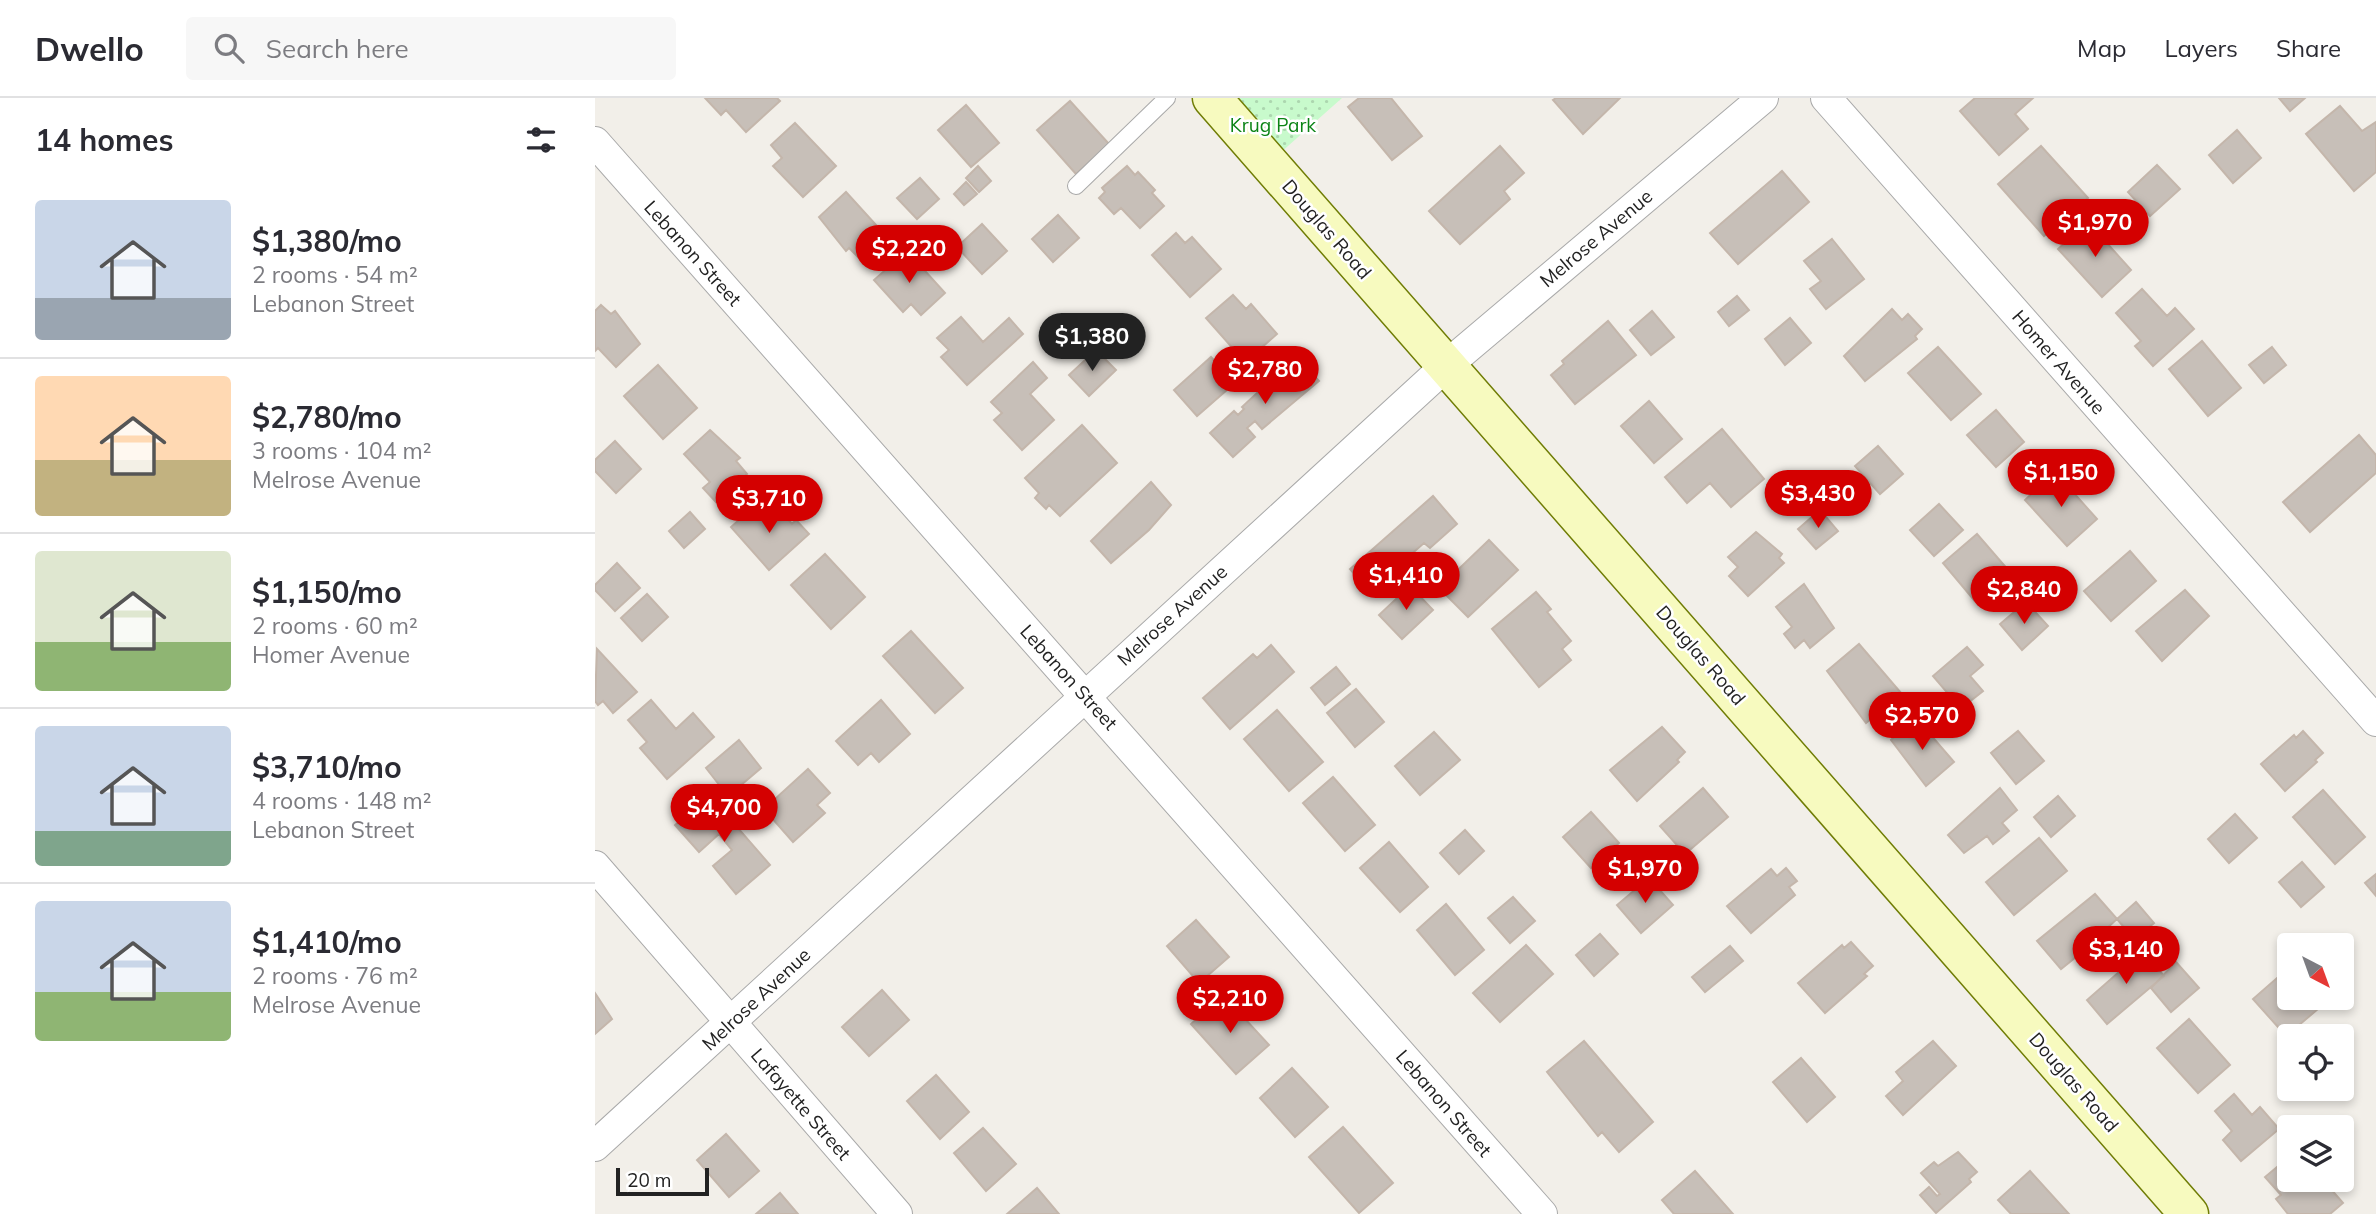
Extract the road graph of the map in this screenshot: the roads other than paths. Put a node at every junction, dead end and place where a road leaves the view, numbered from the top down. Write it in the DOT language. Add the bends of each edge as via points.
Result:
graph roads {
  1 [pos="1167,98"];
  2 [pos="1212,98"];
  3 [pos="1763,98"];
  4 [pos="1826,98"];
  5 [pos="595,142"];
  6 [pos="1076,186"];
  7 [pos="1447,365"];
  8 [pos="1085,695"];
  9 [pos="2376,721"];
  10 [pos="595,866"];
  11 [pos="731,1022"];
  12 [pos="595,1146"];
  13 [pos="897,1214"];
  14 [pos="1542,1214"];
  15 [pos="2189,1214"];
  1 -- 6 [label="lane"];
  2 -- 7 [label="street, Douglas Road"];
  3 -- 7 [label="street, Melrose Avenue"];
  4 -- 9 [label="street, Homer Avenue"];
  5 -- 8 [label="street, Lebanon Street"];
  7 -- 8 [label="street, Melrose Avenue"];
  7 -- 15 [label="street, Douglas Road"];
  8 -- 11 [label="street, Melrose Avenue"];
  8 -- 14 [label="street, Lebanon Street"];
  10 -- 11 [label="street, Lafayette Street"];
  11 -- 12 [label="street, Melrose Avenue"];
  11 -- 13 [label="street, Lafayette Street"];
}
